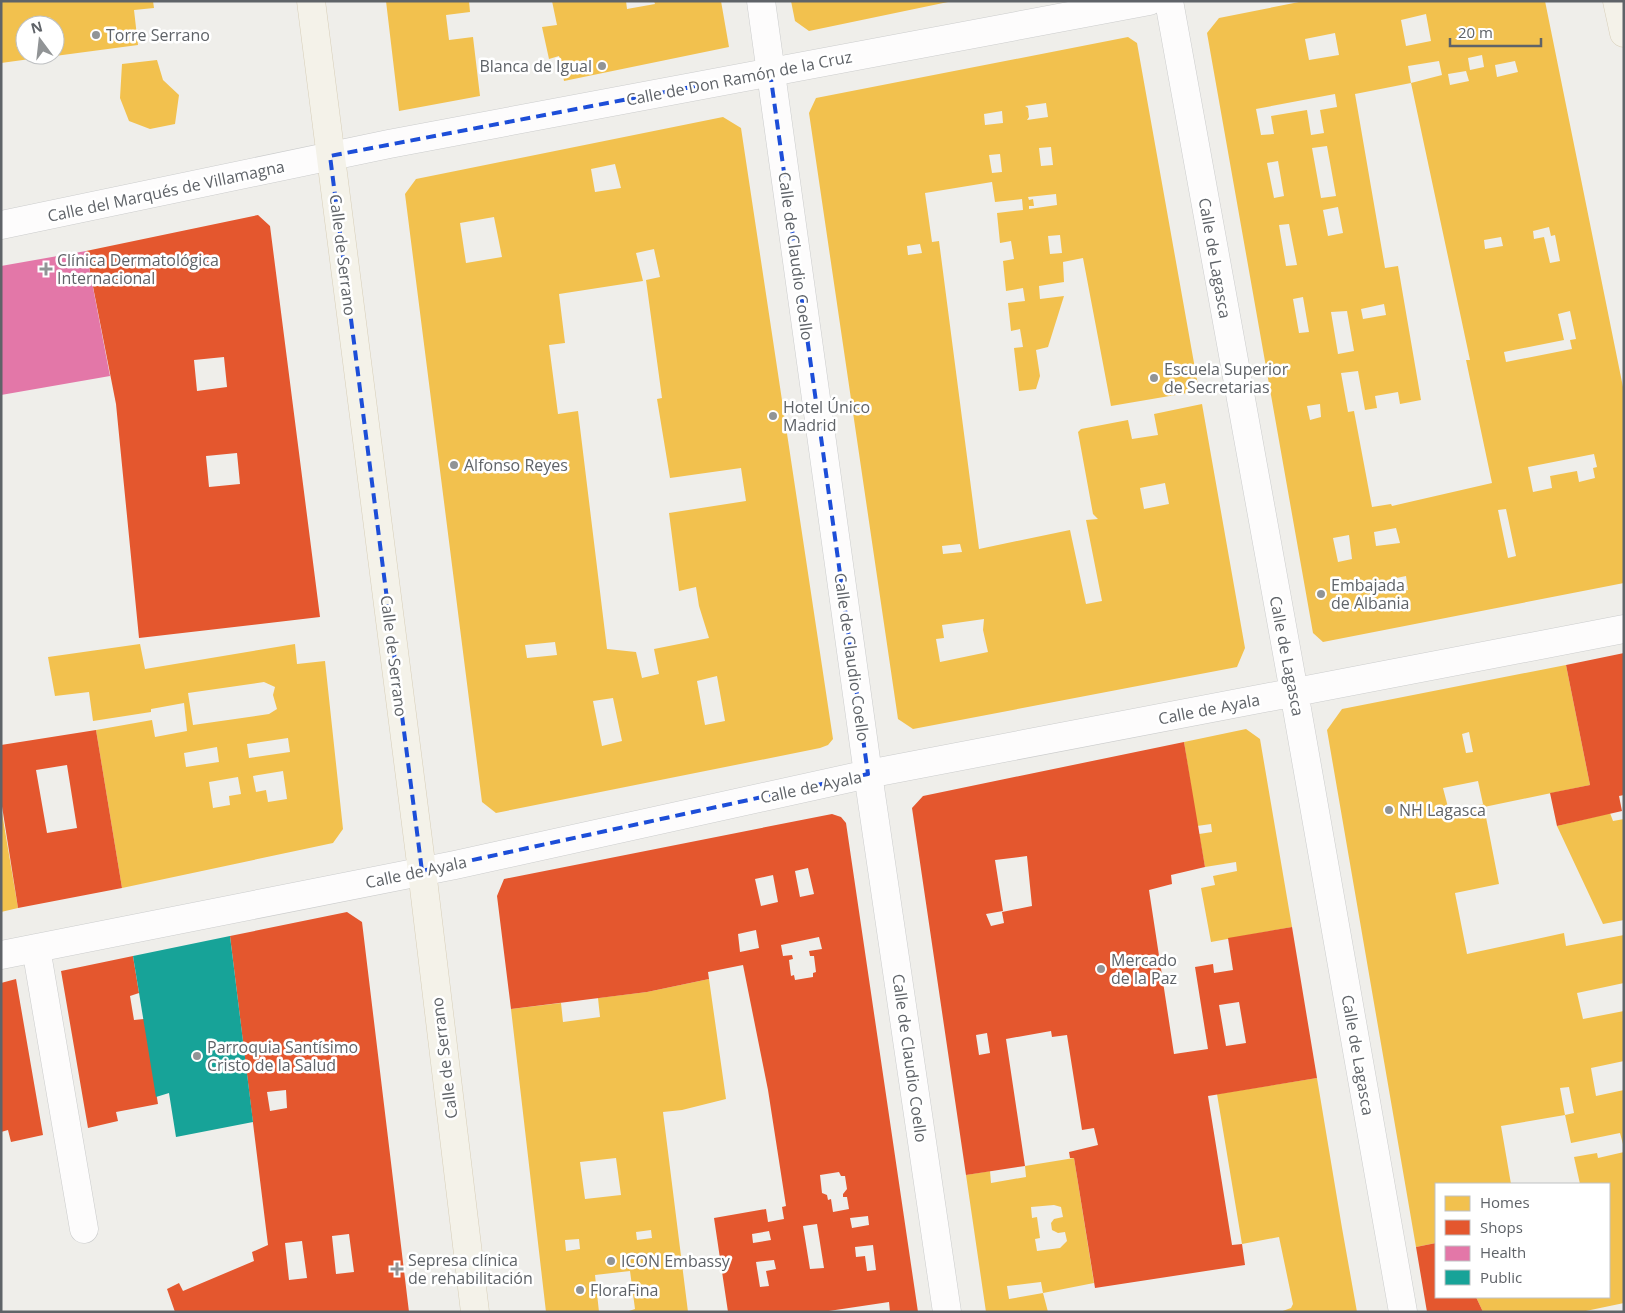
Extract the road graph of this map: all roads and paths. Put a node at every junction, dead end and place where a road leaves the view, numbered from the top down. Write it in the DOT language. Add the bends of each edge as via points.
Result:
graph roads {
  1 [pos="311,1"];
  2 [pos="761,1"];
  3 [pos="1148,1"];
  4 [pos="1169,1"];
  5 [pos="1617,1"];
  6 [pos="1624,33"];
  7 [pos="770,72"];
  8 [pos="330,156"];
  9 [pos="1,225"];
  10 [pos="1624,629"];
  11 [pos="1294,692"];
  12 [pos="868,774"];
  13 [pos="422,871"];
  14 [pos="36,948"];
  15 [pos="1,955"];
  16 [pos="84,1229"];
  17 [pos="475,1312"];
  18 [pos="947,1312"];
  19 [pos="1403,1312"];
  1 -- 8 [label="main road, Calle de Serrano"];
  2 -- 7 [label="street, Calle de Claudio Coello"];
  3 -- 7 [label="street, Calle de Don Ramón de la Cruz"];
  4 -- 11 [label="street, Calle de Lagasca"];
  5 -- 6 [label="main road"];
  7 -- 8 [label="street, Calle de Don Ramón de la Cruz"];
  7 -- 12 [label="street, Calle de Claudio Coello"];
  8 -- 9 [label="street, Calle del Marqués de Villamagna"];
  8 -- 13 [label="main road, Calle de Serrano"];
  10 -- 11 [label="street, Calle de Ayala"];
  11 -- 12 [label="street, Calle de Ayala"];
  11 -- 19 [label="street, Calle de Lagasca"];
  12 -- 13 [label="street, Calle de Ayala"];
  12 -- 18 [label="street, Calle de Claudio Coello"];
  13 -- 14 [label="street, Calle de Ayala"];
  13 -- 17 [label="main road, Calle de Serrano"];
  14 -- 15 [label="street, Calle de Ayala"];
  14 -- 16 [label="street"];
}
